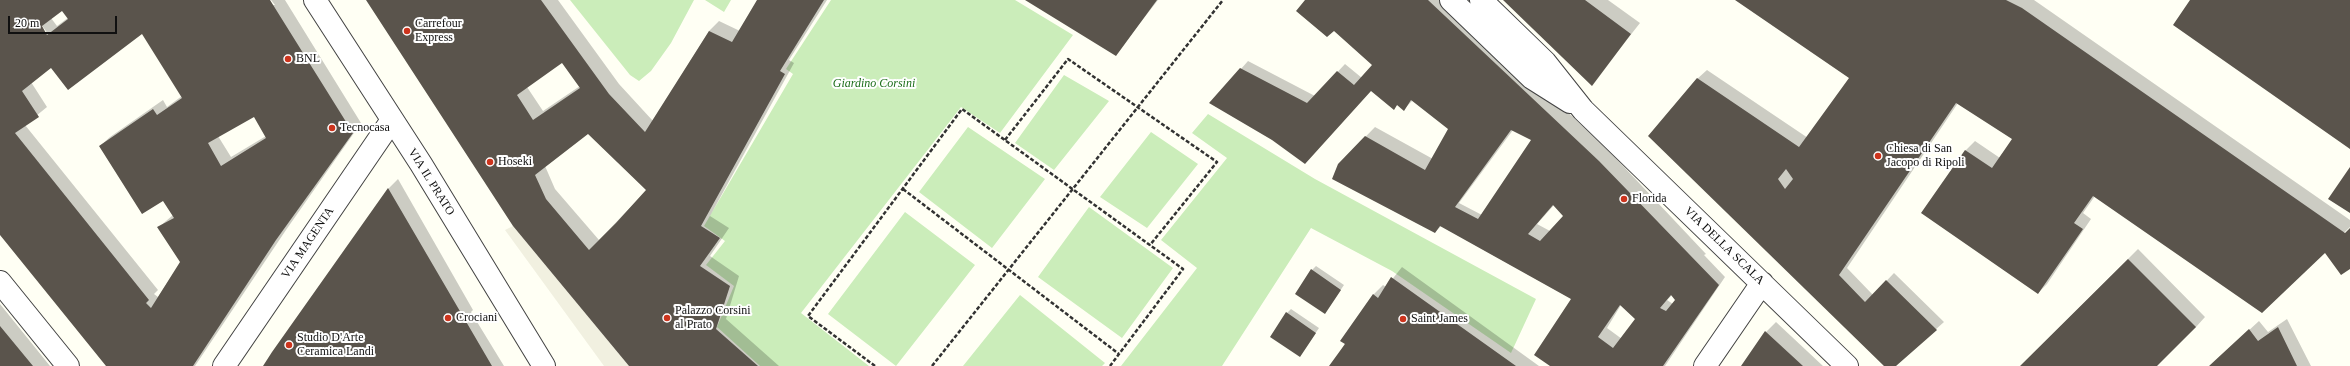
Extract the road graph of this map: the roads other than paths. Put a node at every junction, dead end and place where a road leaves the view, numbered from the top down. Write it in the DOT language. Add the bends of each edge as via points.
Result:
graph roads {
  1 [pos="315,0"];
  2 [pos="1451,0"];
  3 [pos="1481,0"];
  4 [pos="1583,110"];
  5 [pos="392,120"];
  6 [pos="0,282"];
  7 [pos="1762,283"];
  8 [pos="68,366"];
  9 [pos="224,366"];
  10 [pos="544,366"];
  11 [pos="1705,366"];
  12 [pos="1847,366"];
  1 -- 5 [label="street, VIA IL PRATO"];
  2 -- 4 [label="street, VIA DELLA SCALA" via="1532,78"];
  3 -- 4 [label="street, VIA DELLA SCALA" via="1545,62"];
  4 -- 7 [label="street, VIA DELLA SCALA"];
  5 -- 9 [label="street, VIA MAGENTA"];
  5 -- 10 [label="street, VIA IL PRATO"];
  6 -- 8 [label="street"];
  7 -- 11 [label="street"];
  7 -- 12 [label="street, VIA DELLA SCALA"];
}
